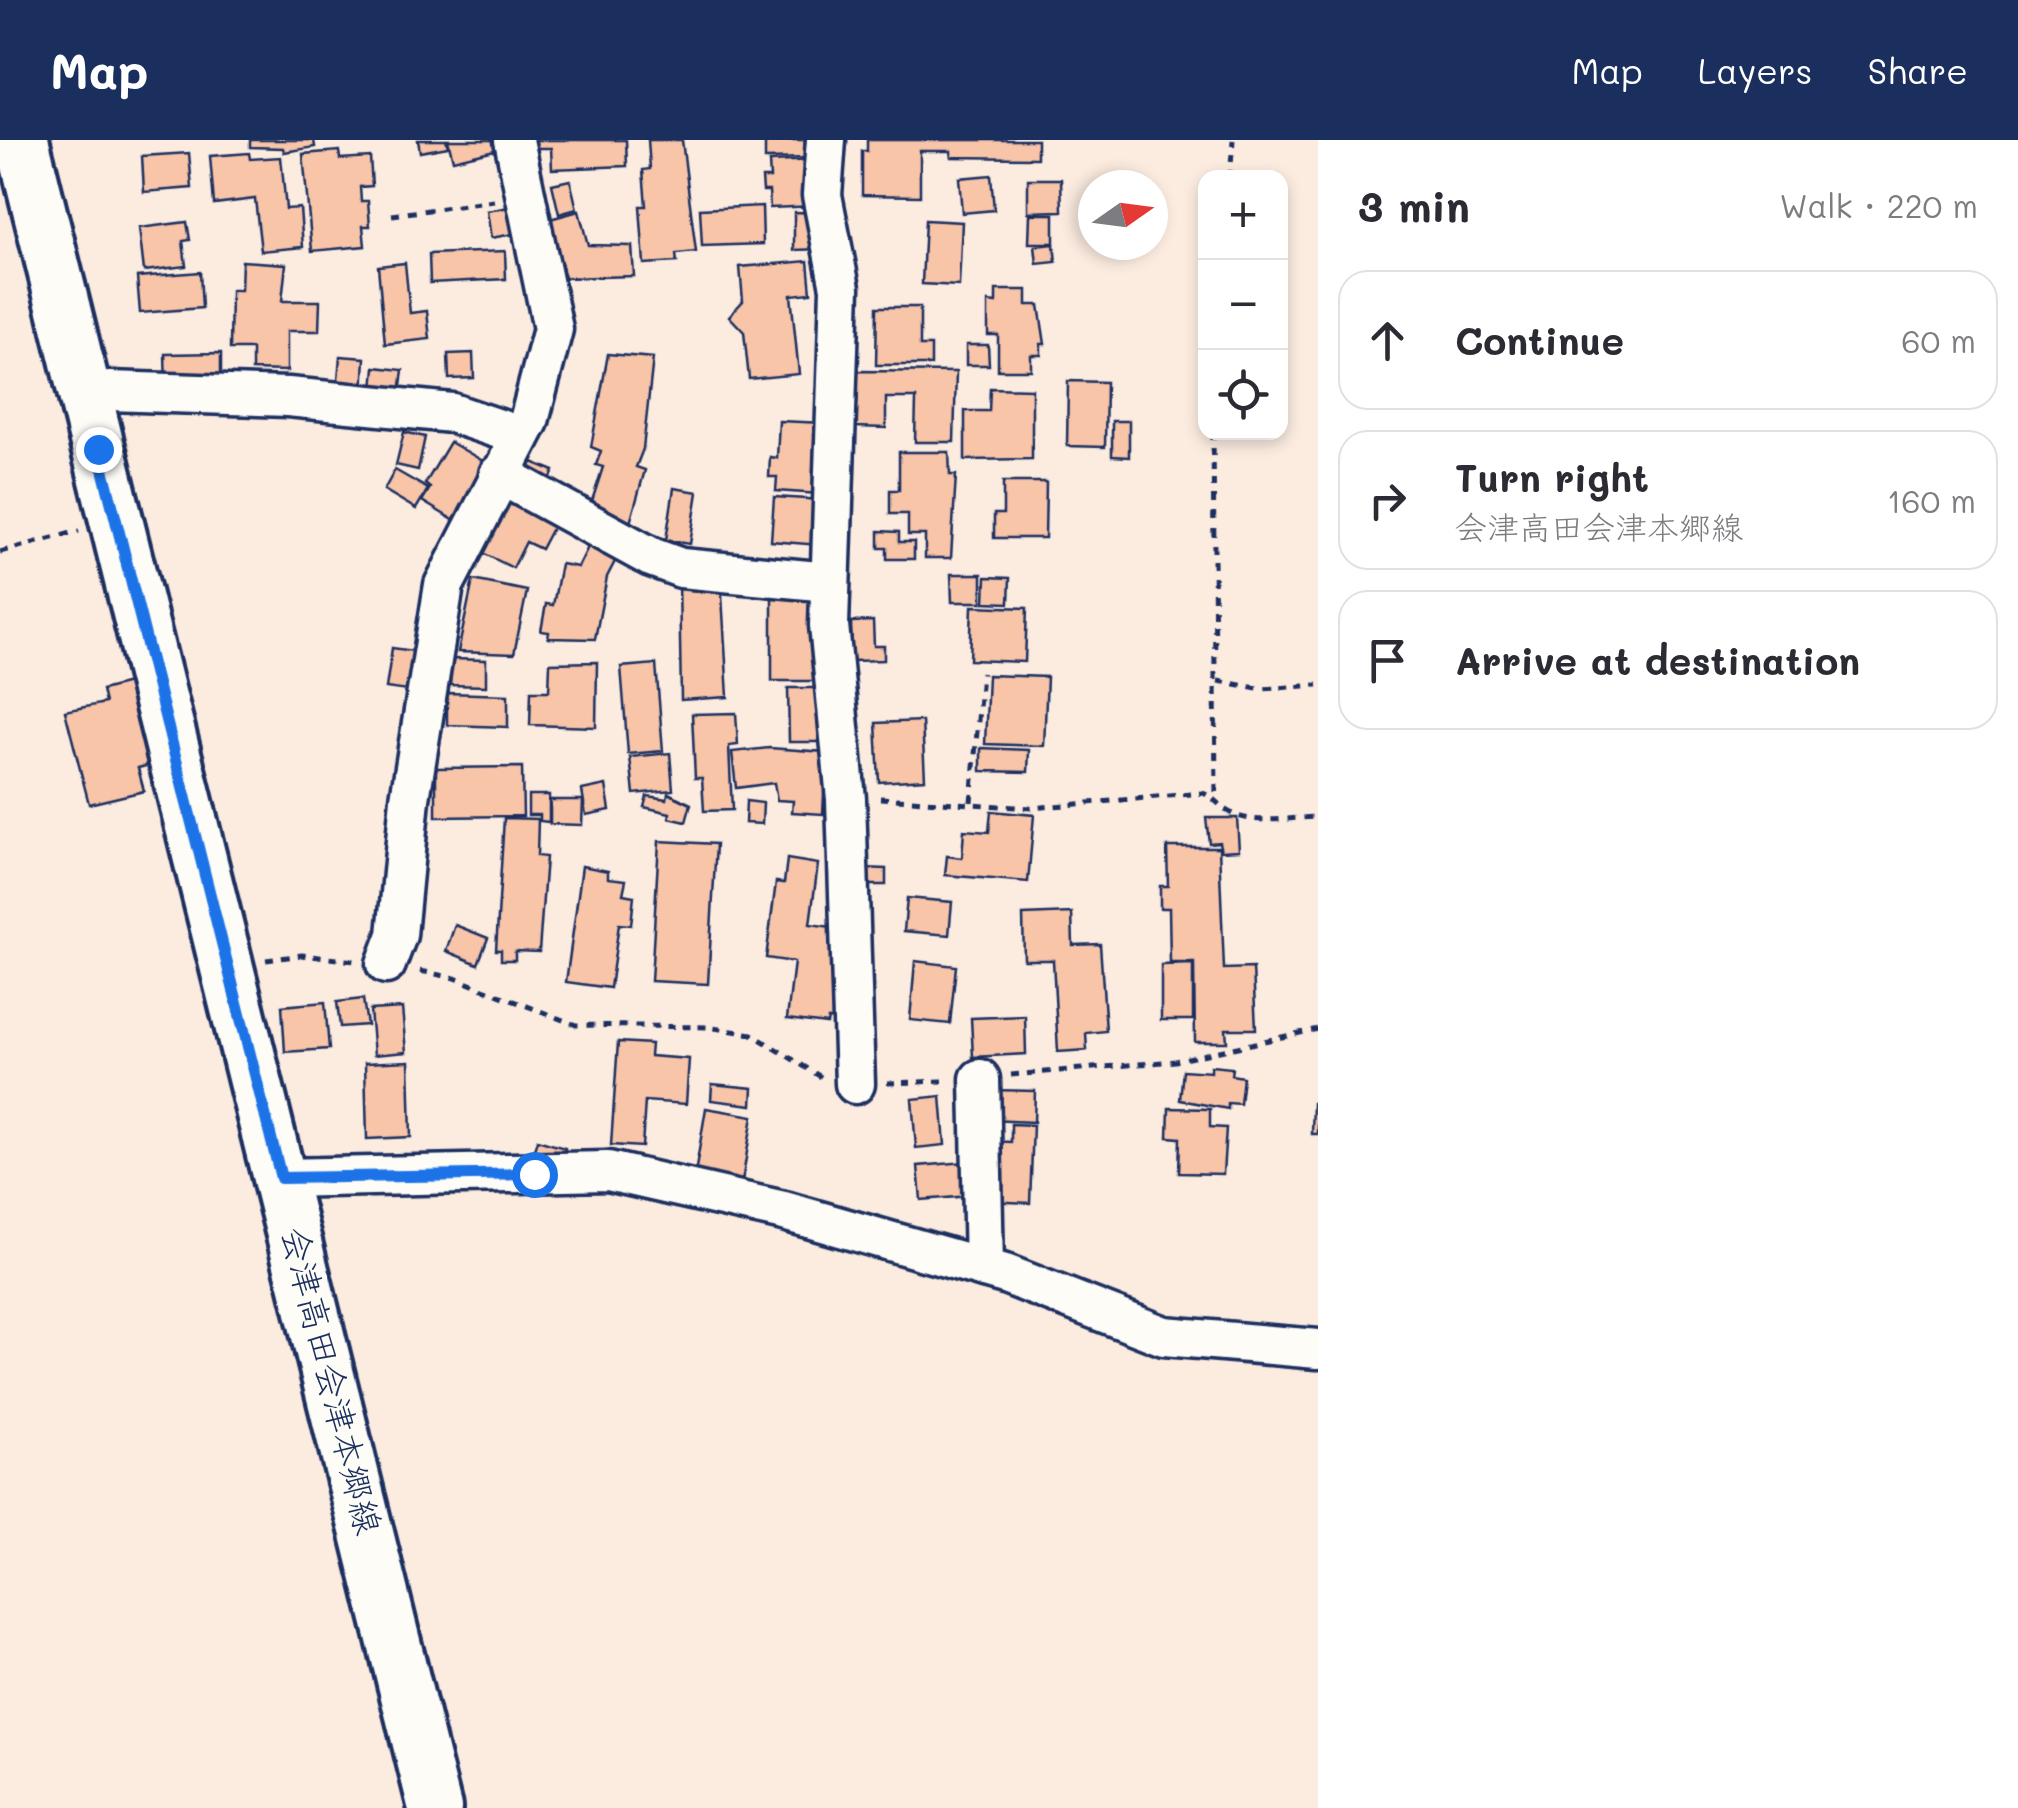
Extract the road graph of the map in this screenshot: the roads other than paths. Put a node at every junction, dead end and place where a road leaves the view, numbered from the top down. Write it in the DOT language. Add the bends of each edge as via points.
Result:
graph roads {
  1 [pos="22,140"];
  2 [pos="514,140"];
  3 [pos="826,140"];
  4 [pos="88,401"];
  5 [pos="520,436"];
  6 [pos="499,474"];
  7 [pos="829,582"];
  8 [pos="386,964"];
  9 [pos="980,1079"];
  10 [pos="855,1084"];
  11 [pos="281,1178"];
  12 [pos="984,1268"];
  13 [pos="1318,1349"];
  14 [pos="434,1808"];
  1 -- 4 [label="main road, 会津高田会津本郷線"];
  2 -- 5 [label="street" via="553,328"];
  3 -- 7 [label="street" via="822,195 840,288"];
  4 -- 5 [label="street" via="109,391 288,397 452,413"];
  4 -- 11 [label="main road, 会津高田会津本郷線"];
  5 -- 6 [label="street"];
  6 -- 7 [label="street" via="681,568"];
  6 -- 8 [label="street" via="444,586 410,799 397,935"];
  7 -- 10 [label="street" via="846,798"];
  9 -- 12 [label="street"];
  11 -- 12 [label="street" via="608,1172 784,1211"];
  11 -- 14 [label="main road, 会津高田会津本郷線"];
  12 -- 13 [label="street" via="1164,1336"];
}
